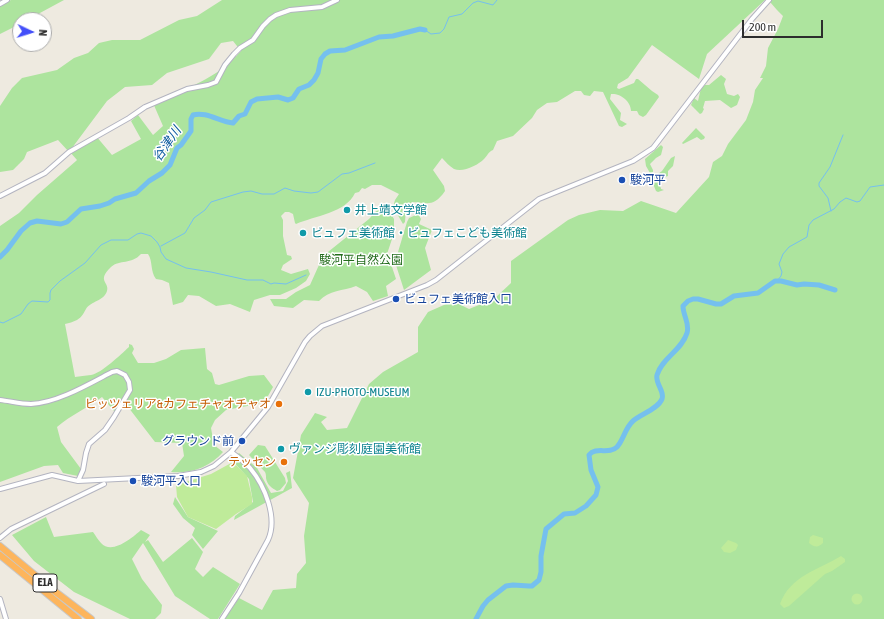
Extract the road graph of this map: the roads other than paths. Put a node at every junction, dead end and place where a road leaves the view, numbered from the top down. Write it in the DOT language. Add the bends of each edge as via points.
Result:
graph roads {
  1 [pos="7,0"];
  2 [pos="337,0"];
  3 [pos="769,0"];
  4 [pos="0,4"];
  5 [pos="0,196"];
  6 [pos="0,400"];
  7 [pos="231,452"];
  8 [pos="78,481"];
  9 [pos="104,484"];
  10 [pos="0,489"];
  11 [pos="0,538"];
  12 [pos="0,546"];
  13 [pos="0,555"];
  14 [pos="0,599"];
  15 [pos="6,619"];
  16 [pos="78,619"];
  17 [pos="91,619"];
  18 [pos="222,619"];
  1 -- 4 [label="street"];
  2 -- 5 [label="street" via="322,8 296,9 270,19 253,40 234,54 216,82 187,89 145,107 69,152 45,173"];
  3 -- 7 [label="street" via="752,18 653,148 633,161 539,199 431,282 322,326 305,342 268,407"];
  6 -- 8 [label="street" via="22,404 42,403 112,372 117,371 125,375 130,390 105,430 89,444 84,470"];
  7 -- 8 [label="street" via="214,466 201,472"];
  7 -- 18 [label="street" via="241,459 257,478 271,512 272,525 268,540"];
  8 -- 10 [label="street" via="52,475"];
  9 -- 11 [label="street" via="11,530"];
  12 -- 17 [label="highway, E1A"];
  13 -- 16 [label="highway, E1A"];
  14 -- 15 [label="street"];
}
